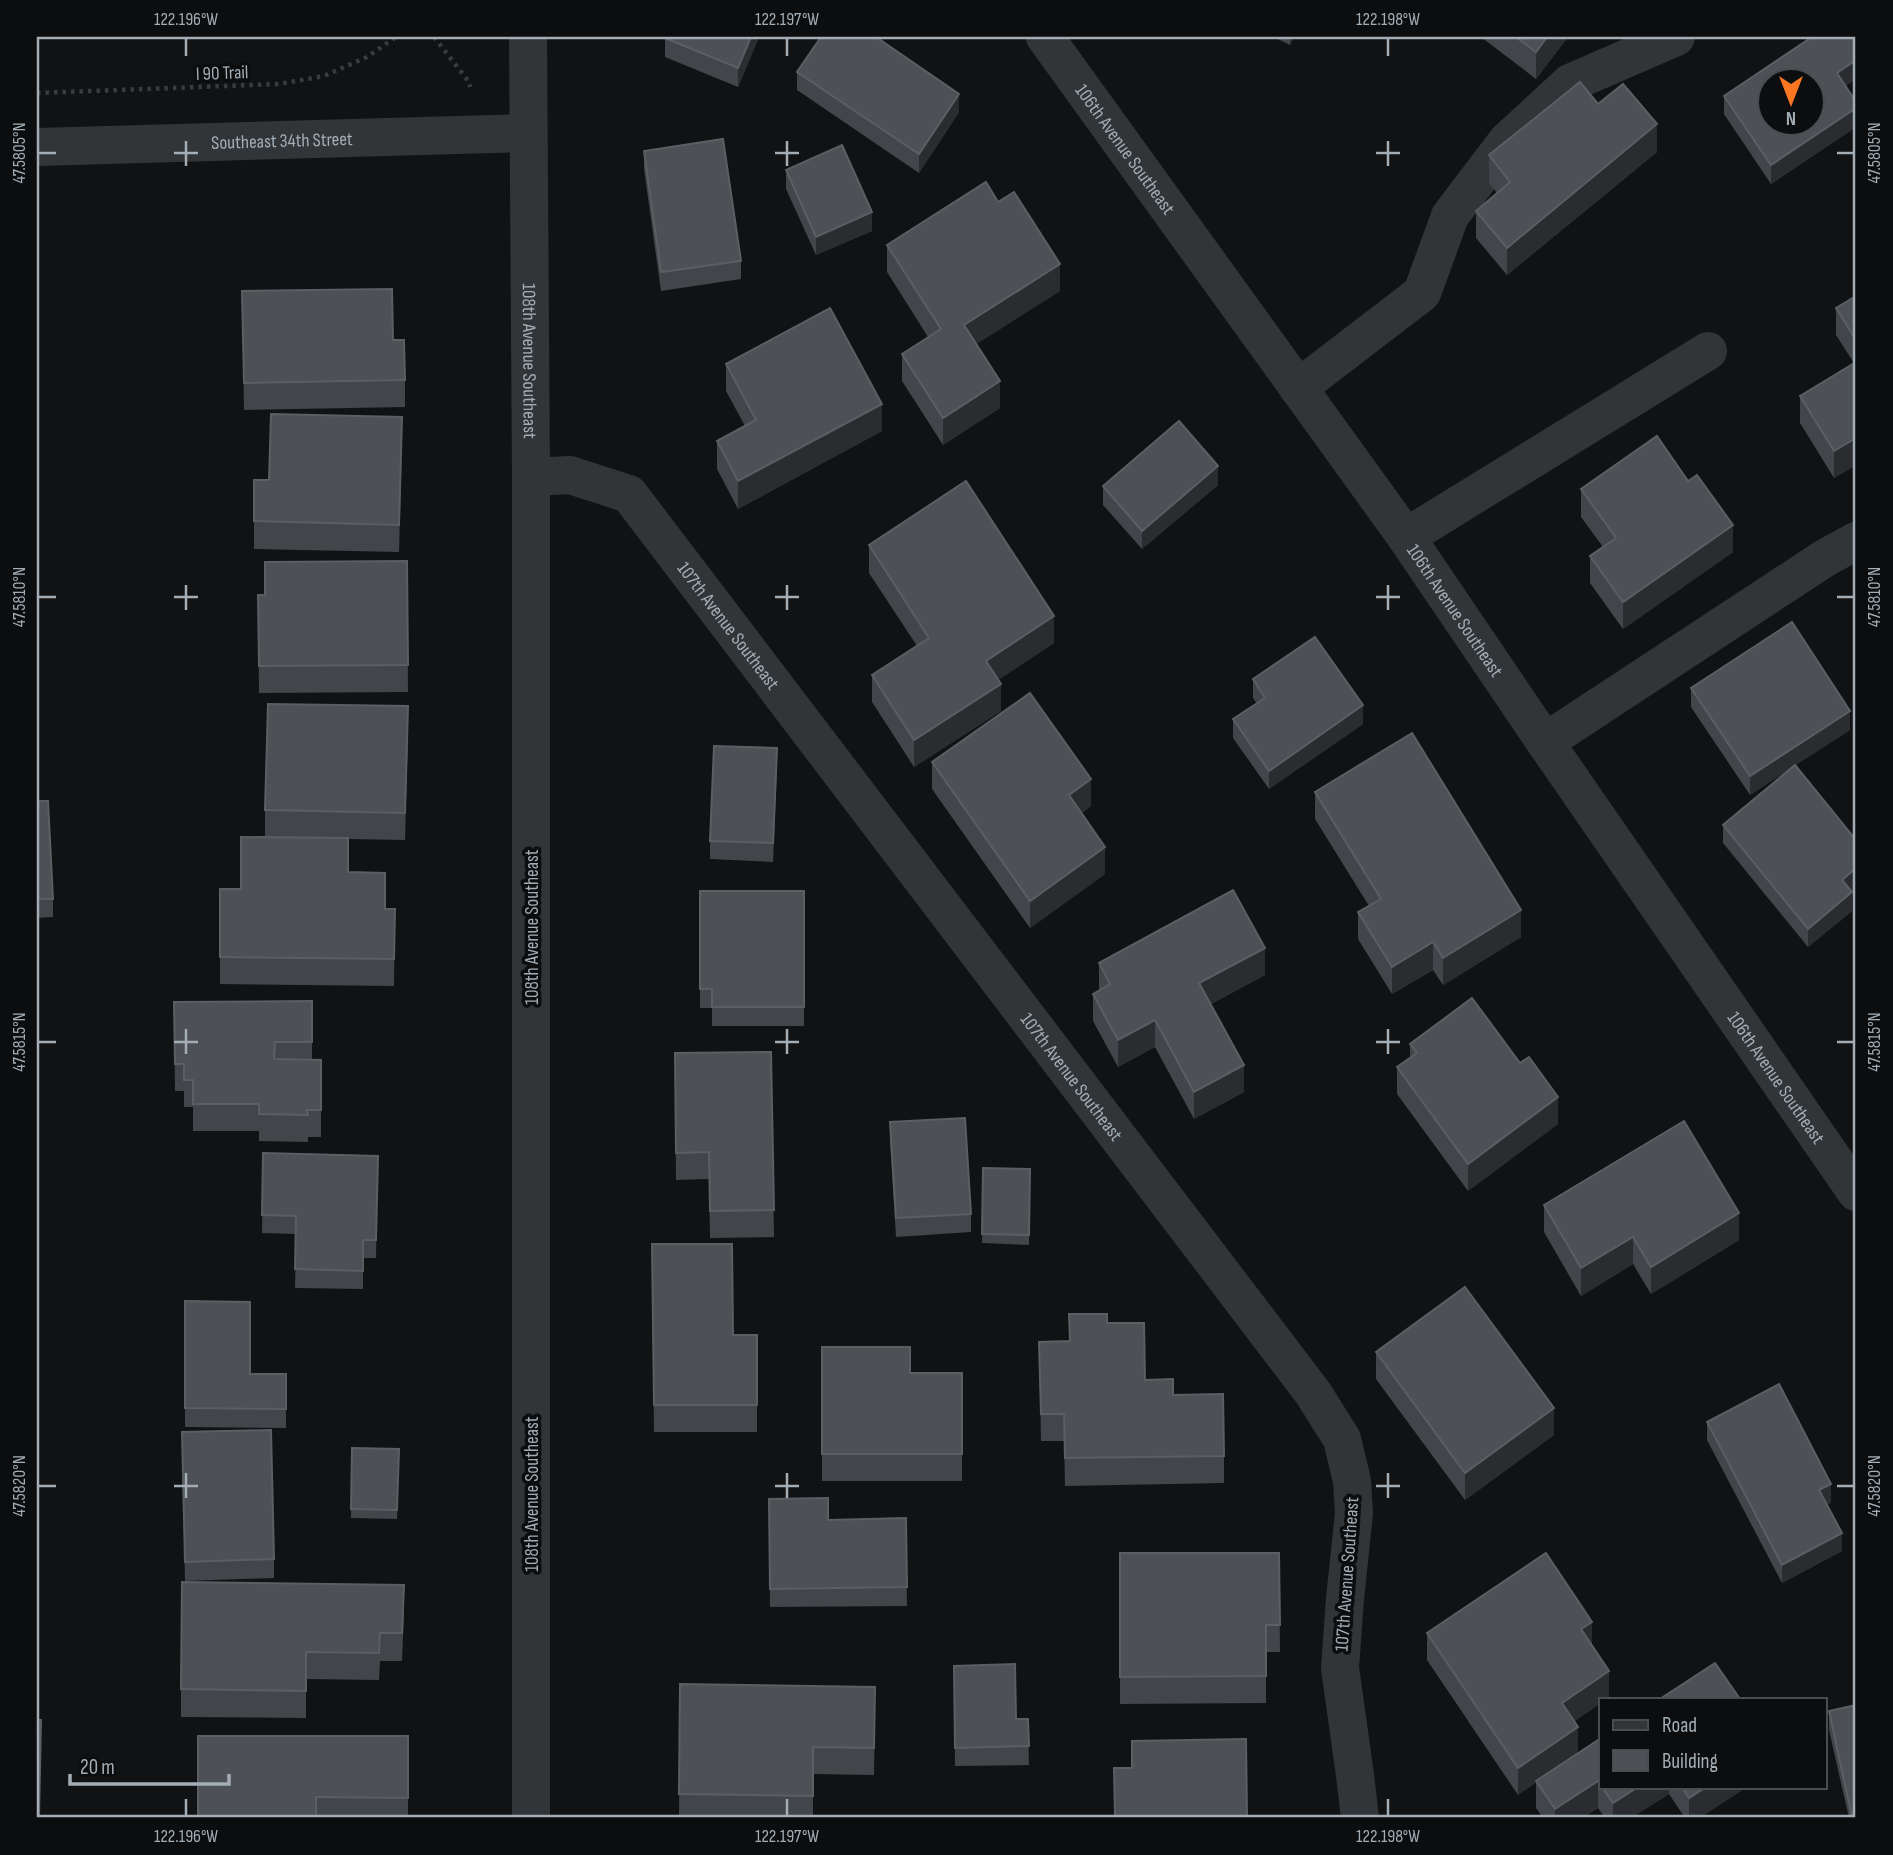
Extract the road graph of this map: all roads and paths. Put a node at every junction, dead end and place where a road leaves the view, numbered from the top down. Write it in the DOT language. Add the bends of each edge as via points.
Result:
graph roads {
  1 [pos="396,37"];
  2 [pos="434,37"];
  3 [pos="528,37"];
  4 [pos="1045,37"];
  5 [pos="1676,37"];
  6 [pos="469,82"];
  7 [pos="37,93"];
  8 [pos="528,133"];
  9 [pos="37,147"];
  10 [pos="1708,351"];
  11 [pos="1298,388"];
  12 [pos="531,477"];
  13 [pos="1406,537"];
  14 [pos="1856,541"];
  15 [pos="1545,742"];
  16 [pos="1856,1192"];
  17 [pos="530,1818"];
  18 [pos="1360,1818"];
  1 -- 7 [label="path, I 90 Trail" via="367,57 324,76 279,84"];
  2 -- 6 [label="path"];
  3 -- 8 [label="street, 108th Avenue Southeast"];
  4 -- 11 [label="street, 106th Avenue Southeast"];
  5 -- 11 [label="street" via="1570,83 1507,141 1450,216 1422,293"];
  8 -- 9 [label="street, Southeast 34th Street"];
  8 -- 12 [label="street, 108th Avenue Southeast"];
  10 -- 13 [label="street"];
  11 -- 13 [label="street, 106th Avenue Southeast"];
  12 -- 17 [label="street, 108th Avenue Southeast"];
  12 -- 18 [label="street, 107th Avenue Southeast" via="570,475 629,494 1313,1393 1342,1439 1354,1513 1340,1668"];
  13 -- 15 [label="street, 106th Avenue Southeast"];
  14 -- 15 [label="street"];
  15 -- 16 [label="street, 106th Avenue Southeast"];
}
